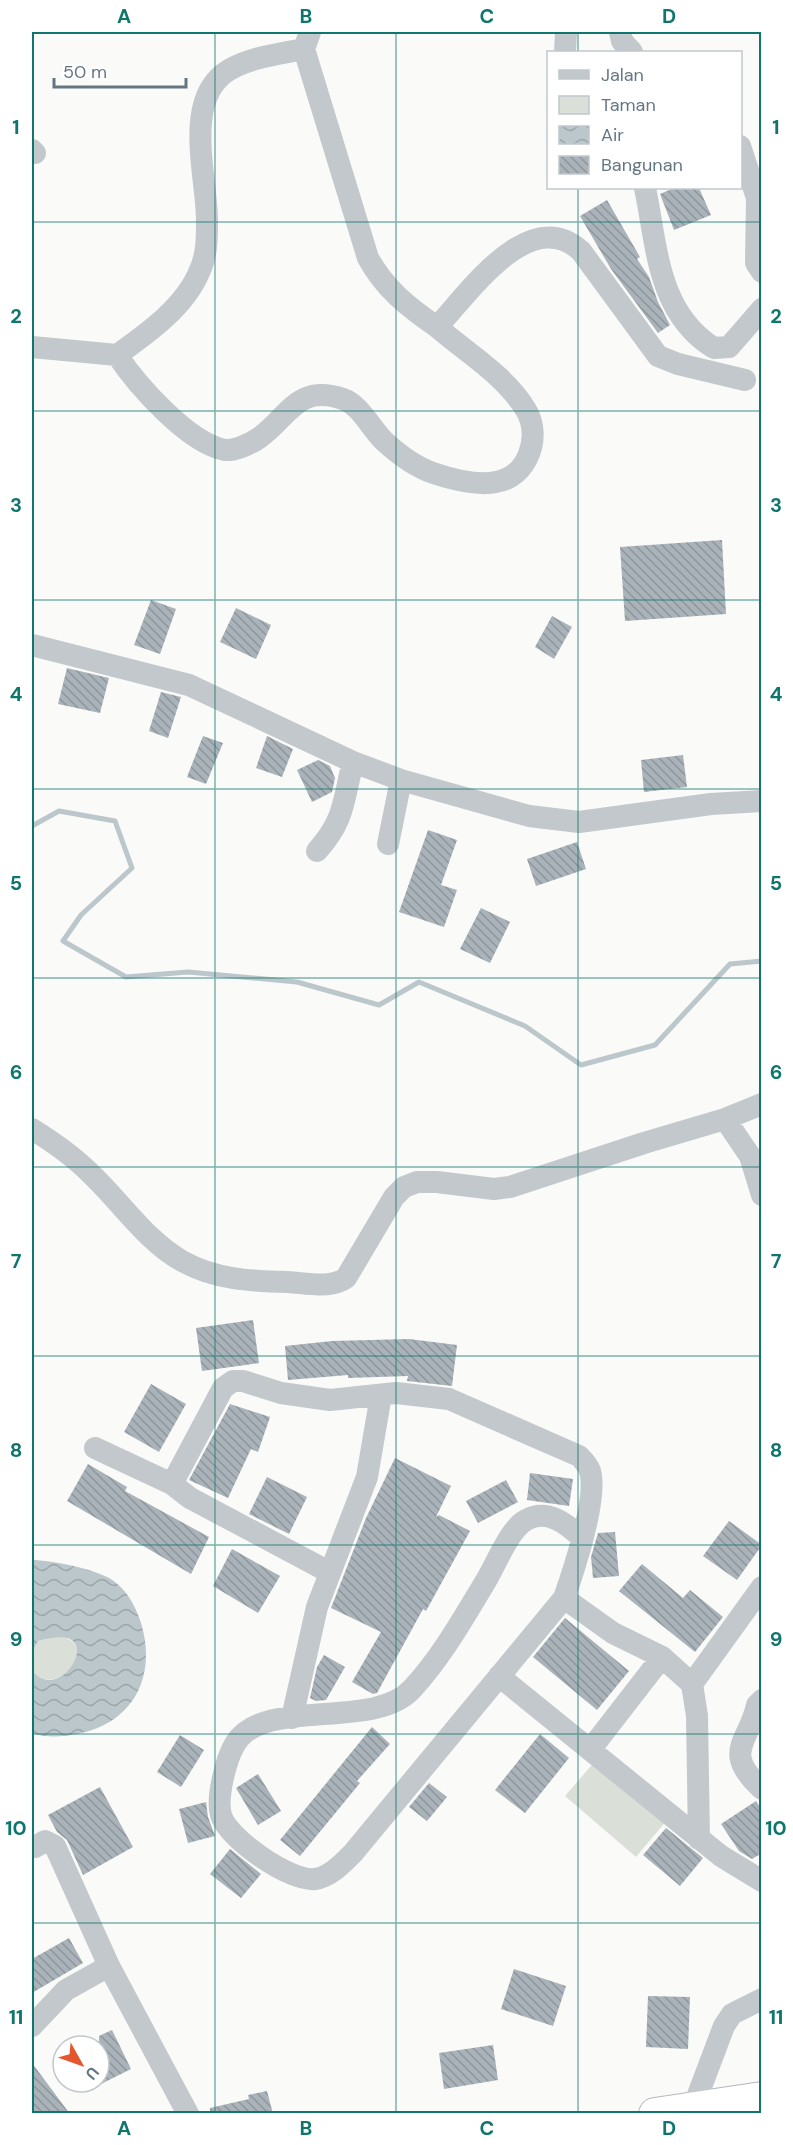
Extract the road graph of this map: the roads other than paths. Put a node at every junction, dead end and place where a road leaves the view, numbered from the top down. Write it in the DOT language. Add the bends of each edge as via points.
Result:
graph roads {
  1 [pos="566,32"];
  2 [pos="620,32"];
  3 [pos="307,40"];
  4 [pos="565,51"];
  5 [pos="631,51"];
  6 [pos="742,149"];
  7 [pos="645,189"];
  8 [pos="762,272"];
  9 [pos="762,309"];
  10 [pos="437,327"];
  11 [pos="32,347"];
  12 [pos="117,355"];
  13 [pos="745,380"];
  14 [pos="32,645"];
  15 [pos="353,762"];
  16 [pos="401,780"];
  17 [pos="762,801"];
  18 [pos="388,844"];
  19 [pos="317,851"];
  20 [pos="762,1104"];
  21 [pos="725,1119"];
  22 [pos="32,1130"];
  23 [pos="762,1196"];
  24 [pos="381,1395"];
  25 [pos="96,1448"];
  26 [pos="172,1485"];
  27 [pos="582,1538"];
  28 [pos="329,1572"];
  29 [pos="762,1587"];
  30 [pos="564,1598"];
  31 [pos="662,1657"];
  32 [pos="499,1677"];
  33 [pos="692,1684"];
  34 [pos="762,1700"];
  35 [pos="292,1718"];
  36 [pos="590,1750"];
  37 [pos="762,1789"];
  38 [pos="699,1839"];
  39 [pos="35,1847"];
  40 [pos="762,1881"];
  41 [pos="109,1966"];
  42 [pos="762,2000"];
  43 [pos="32,2026"];
  44 [pos="762,2098"];
  45 [pos="693,2108"];
  46 [pos="188,2114"];
  47 [pos="655,2114"];
  1 -- 4 [label="street"];
  2 -- 5 [label="street"];
  3 -- 10 [label="street" via="368,258 392,293"];
  3 -- 12 [label="street" via="230,70 212,87 204,101 201,122 207,242 200,271 174,308"];
  6 -- 8 [label="street" via="757,198 756,263"];
  7 -- 9 [label="street" via="663,281 695,333 714,348 729,347"];
  10 -- 12 [label="street" via="510,387 529,413 532,449 518,470 504,479 481,483 433,473 385,441 348,402 327,397 296,402 258,439 224,450 155,404"];
  10 -- 13 [label="street" via="509,252 534,239 557,238 581,251 658,356"];
  11 -- 12 [label="street"];
  14 -- 15 [label="street" via="189,685"];
  15 -- 16 [label="street"];
  15 -- 19 [label="street" via="339,822"];
  16 -- 17 [label="street" via="489,806 568,823"];
  16 -- 18 [label="street"];
  20 -- 21 [label="street"];
  21 -- 22 [label="street" via="510,1187 411,1183 394,1197 346,1278 333,1284 255,1283 214,1275 182,1261 149,1235 62,1148"];
  21 -- 23 [label="street" via="750,1156"];
  24 -- 26 [label="street" via="330,1400 233,1381 223,1388"];
  24 -- 27 [label="street" via="449,1399 579,1456 589,1468 591,1478"];
  24 -- 28 [label="street" via="367,1477"];
  25 -- 26 [label="street"];
  26 -- 28 [label="street"];
  27 -- 30 [label="street"];
  27 -- 35 [label="street" via="550,1517 527,1519 517,1526 484,1584 410,1692 390,1705"];
  28 -- 35 [label="street" via="305,1652"];
  29 -- 33 [label="street"];
  30 -- 31 [label="street" via="613,1633"];
  30 -- 32 [label="street"];
  31 -- 33 [label="street"];
  31 -- 36 [label="street"];
  32 -- 35 [label="street" via="353,1853 334,1870 315,1878 286,1873 270,1864 220,1814 224,1774 240,1737 267,1722"];
  32 -- 36 [label="street"];
  33 -- 38 [label="street" via="697,1716"];
  34 -- 37 [label="street" via="740,1748 747,1773"];
  36 -- 38 [label="street"];
  38 -- 40 [label="street"];
  39 -- 41 [label="street" via="45,1841 55,1846"];
  41 -- 43 [label="street" via="66,1990"];
  41 -- 46 [label="street"];
  42 -- 45 [label="street" via="732,2014 724,2026"];
  44 -- 45 [label="highway"];
  45 -- 47 [label="highway"];
}
